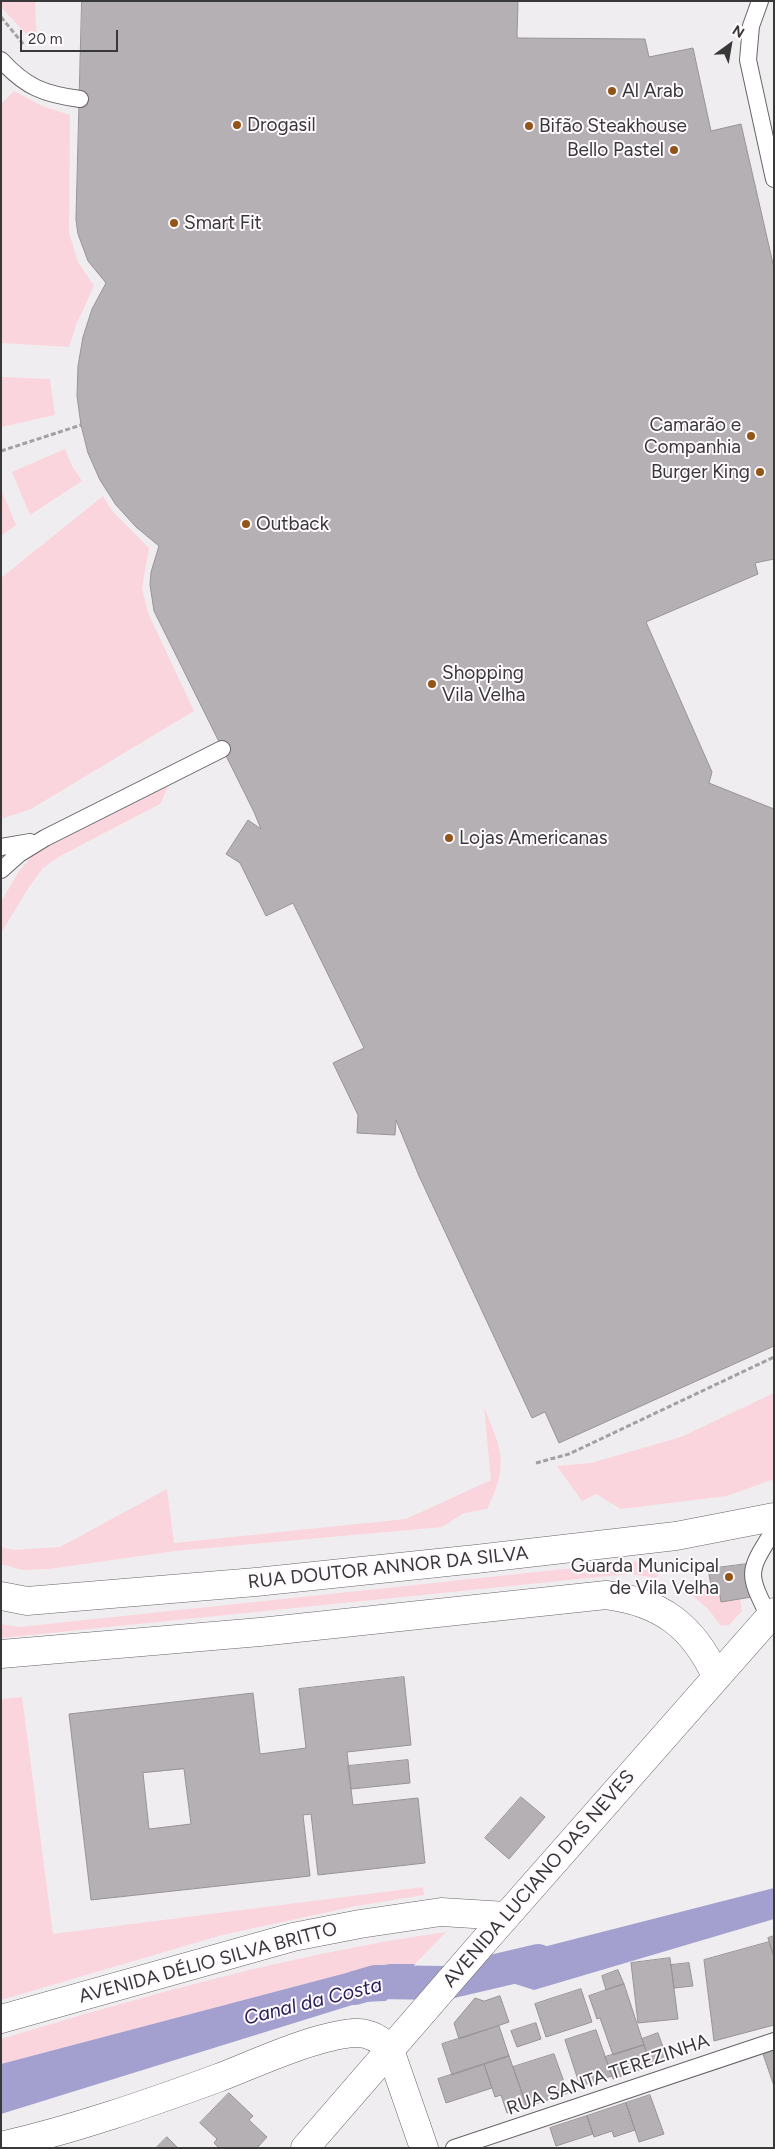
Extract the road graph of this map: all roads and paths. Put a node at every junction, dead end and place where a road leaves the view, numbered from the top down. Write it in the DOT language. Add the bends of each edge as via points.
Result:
graph roads {
  1 [pos="760,1"];
  2 [pos="1,60"];
  3 [pos="80,99"];
  4 [pos="774,179"];
  5 [pos="81,425"];
  6 [pos="1,451"];
  7 [pos="222,749"];
  8 [pos="45,838"];
  9 [pos="1,847"];
  10 [pos="1,870"];
  11 [pos="774,1357"];
  12 [pos="536,1463"];
  13 [pos="774,1518"];
  14 [pos="774,1530"];
  15 [pos="1,1596"];
  16 [pos="772,1615"];
  17 [pos="1,1654"];
  18 [pos="716,1676"];
  19 [pos="506,1916"];
  20 [pos="1,2019"];
  21 [pos="774,2041"];
  22 [pos="390,2050"];
  23 [pos="1,2146"];
  24 [pos="305,2148"];
  25 [pos="424,2148"];
  26 [pos="454,2148"];
  1 -- 4 [label="lane" via="751,26 748,60"];
  2 -- 3 [label="lane" via="22,81 62,97"];
  5 -- 6 [label="path"];
  7 -- 8 [label="lane"];
  8 -- 9 [label="lane"];
  8 -- 10 [label="lane"];
  11 -- 12 [label="path" via="569,1454"];
  13 -- 15 [label="main road, RUA DOUTOR ANNOR DA SILVA" via="676,1536 256,1582 27,1601"];
  14 -- 16 [label="lane" via="752,1570 755,1588"];
  16 -- 18 [label="main road, AVENIDA LUCIANO DAS NEVES"];
  17 -- 18 [label="main road" via="260,1632 606,1595 646,1604 676,1621 695,1640"];
  18 -- 19 [label="main road, AVENIDA LUCIANO DAS NEVES"];
  19 -- 20 [label="main road, AVENIDA DÉLIO SILVA BRITTO" via="441,1912 292,1937"];
  19 -- 22 [label="main road, AVENIDA LUCIANO DAS NEVES"];
  21 -- 26 [label="lane, RUA SANTA TEREZINHA"];
  22 -- 23 [label="main road" via="374,2036 356,2033 316,2041 171,2095"];
  22 -- 24 [label="main road, AVENIDA LUCIANO DAS NEVES"];
  22 -- 25 [label="main road"];
}
